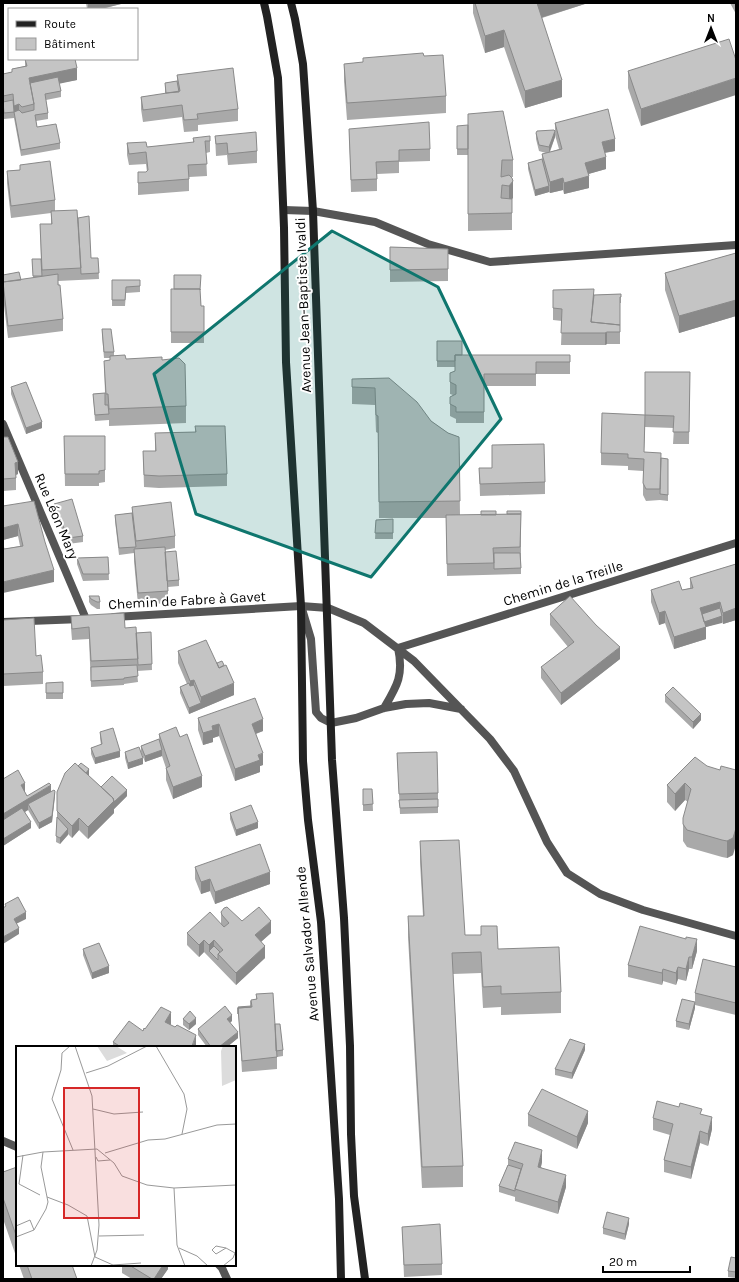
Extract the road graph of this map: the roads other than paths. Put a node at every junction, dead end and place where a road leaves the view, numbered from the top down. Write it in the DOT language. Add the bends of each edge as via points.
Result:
graph roads {
  1 [pos="264,3"];
  2 [pos="291,3"];
  3 [pos="284,210"];
  4 [pos="313,211"];
  5 [pos="736,245"];
  6 [pos="3,424"];
  7 [pos="736,543"];
  8 [pos="301,606"];
  9 [pos="328,608"];
  10 [pos="109,617"];
  11 [pos="3,622"];
  12 [pos="398,648"];
  13 [pos="384,708"];
  14 [pos="461,709"];
  15 [pos="331,723"];
  16 [pos="736,936"];
  17 [pos="3,1141"];
  18 [pos="16,1147"];
  19 [pos="220,1266"];
  20 [pos="227,1279"];
  21 [pos="341,1279"];
  22 [pos="365,1279"];
  1 -- 3 [label="main road, Avenue Jean-Baptiste Ivaldi" via="278,78"];
  2 -- 4 [label="main road, Avenue Jean-Baptiste Ivaldi" via="303,64"];
  3 -- 4 [label="street"];
  3 -- 8 [label="main road, Avenue Jean-Baptiste Ivaldi" via="286,362"];
  4 -- 5 [label="street" via="375,222 428,244 490,262"];
  4 -- 9 [label="main road, Avenue Jean-Baptiste Ivaldi"];
  6 -- 11 [label="street, Rue Léon Mary" via="90,618"];
  7 -- 12 [label="street, Chemin de la Treille"];
  8 -- 9 [label="street, Chemin de Fabre à Gavet"];
  8 -- 10 [label="street, Chemin de Fabre à Gavet"];
  8 -- 15 [label="street" via="311,639 316,712"];
  8 -- 21 [label="main road, Avenue Salvador Allende" via="303,761 321,922 339,1199"];
  9 -- 12 [label="street, Chemin de Fabre à Gavet" via="364,623"];
  9 -- 15 [label="main road"];
  12 -- 13 [label="street" via="400,675"];
  12 -- 14 [label="street, Chemin de Fabre à Gavet"];
  13 -- 14 [label="street" via="429,703"];
  13 -- 15 [label="street"];
  14 -- 16 [label="street, Chemin de Fabre à Gavet" via="490,739 514,771 547,842 567,873 600,894 643,910"];
  15 -- 22 [label="main road" via="350,1038 354,1196"];
  17 -- 18 [label="street"];
  19 -- 20 [label="street"];
}
